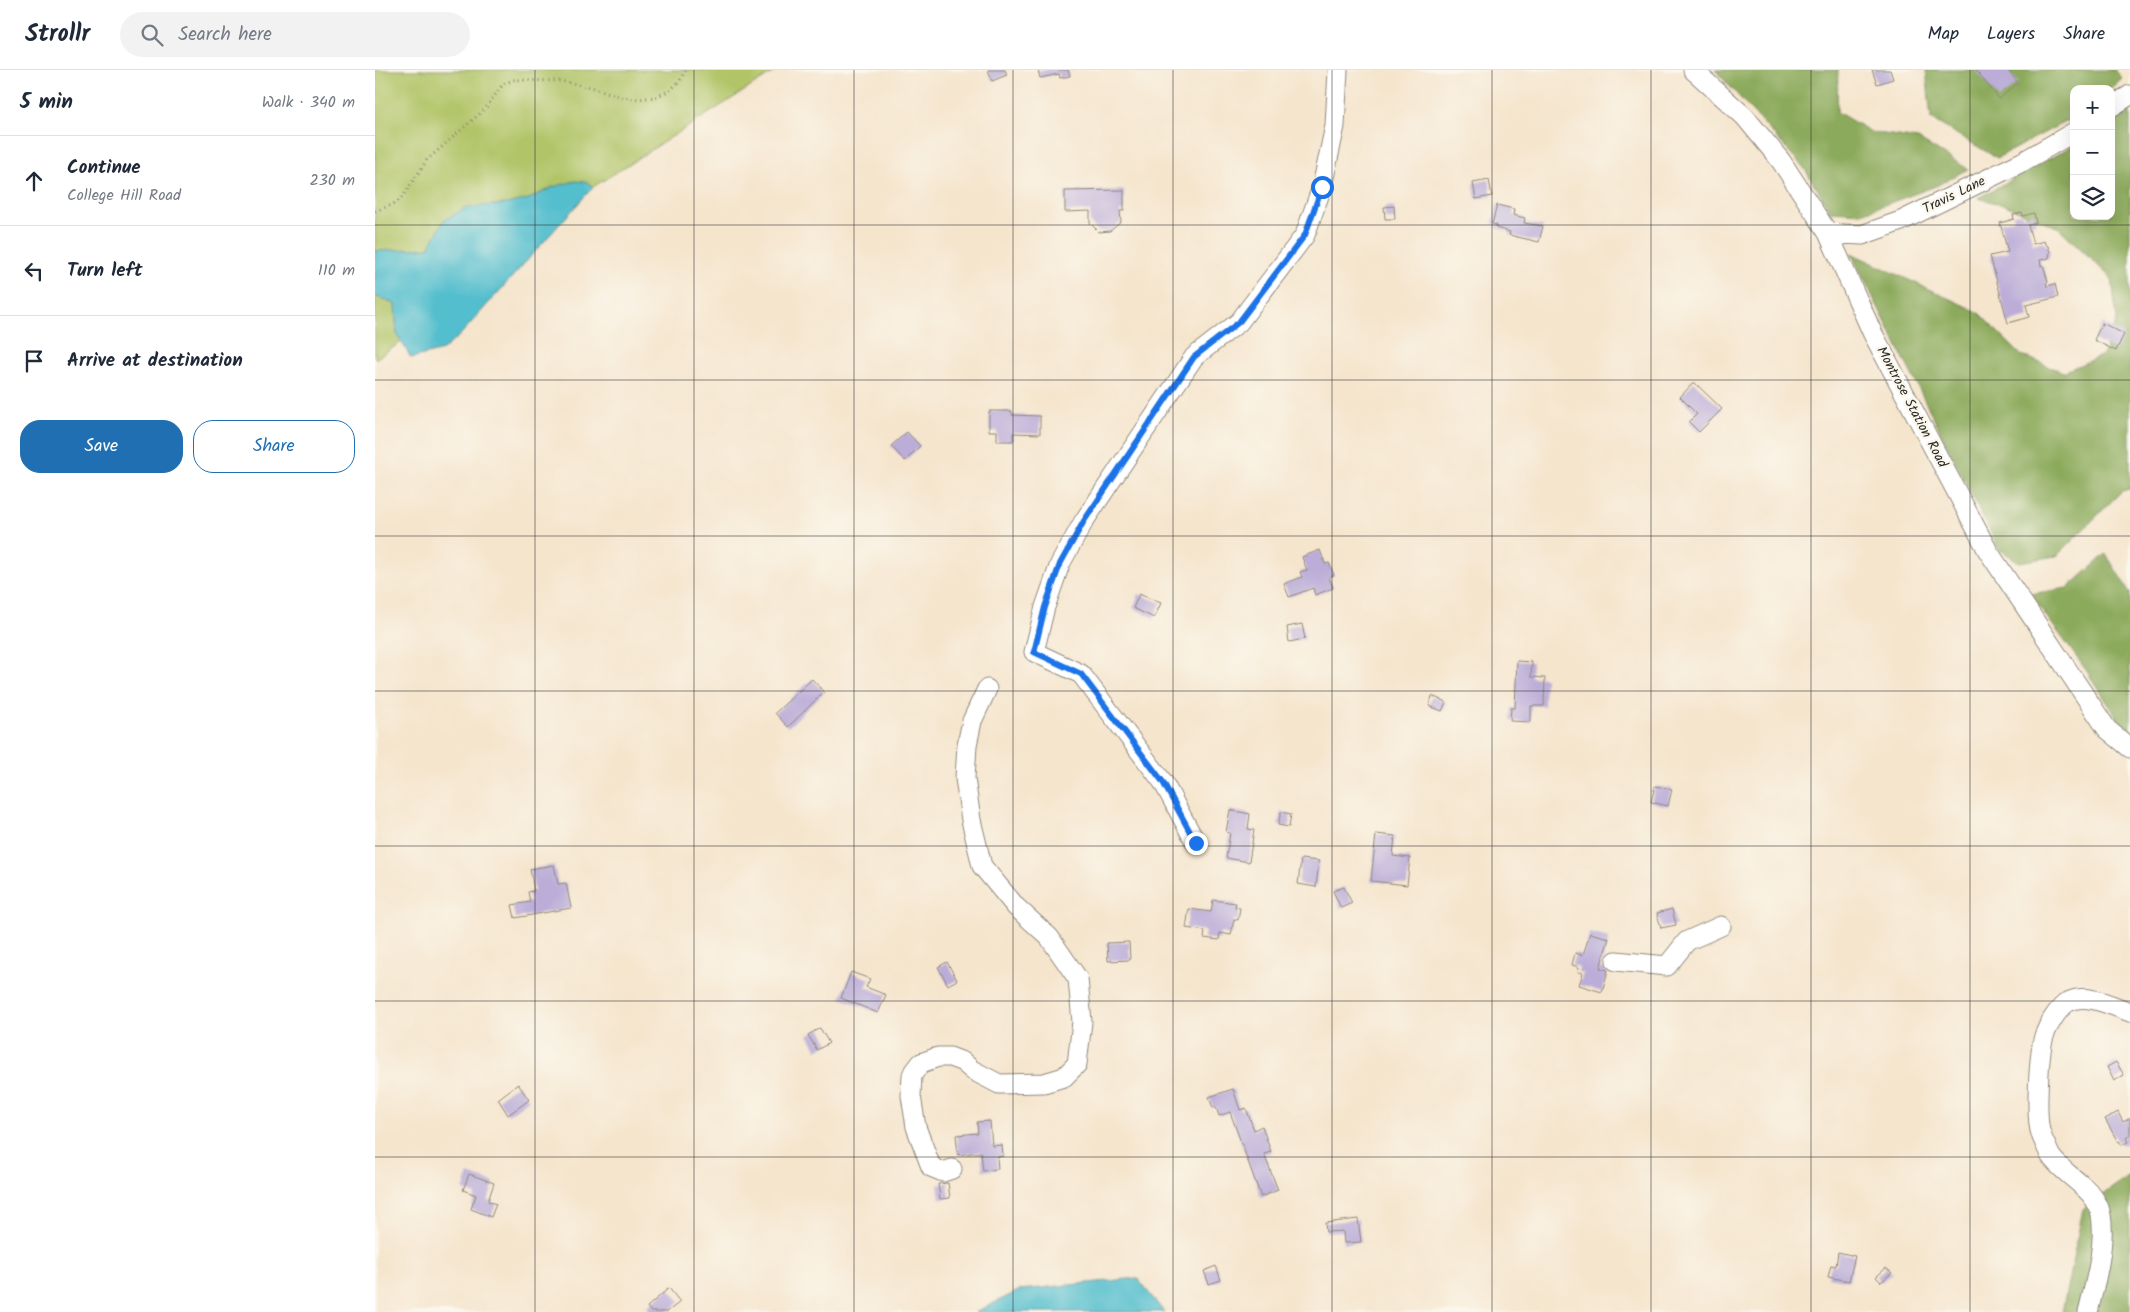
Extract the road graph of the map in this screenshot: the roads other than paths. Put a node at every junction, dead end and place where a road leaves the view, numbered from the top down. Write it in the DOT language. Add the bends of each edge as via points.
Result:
graph roads {
  1 [pos="1338,70"];
  2 [pos="1693,70"];
  3 [pos="2130,95"];
  4 [pos="2115,105"];
  5 [pos="2070,134"];
  6 [pos="1828,233"];
  7 [pos="987,689"];
  8 [pos="2130,748"];
  9 [pos="1196,843"];
  10 [pos="1721,926"];
  11 [pos="1616,962"];
  12 [pos="2130,1012"];
  13 [pos="953,1169"];
  14 [pos="2087,1312"];
  1 -- 9 [label="street" via="1335,126 1322,187 1305,235 1239,322 1194,357 1084,521 1060,564 1034,652 1081,674 1163,782"];
  2 -- 6 [label="street, Montrose Station Road" via="1745,117 1781,161"];
  3 -- 4 [label="street"];
  5 -- 6 [label="street, Travis Lane" via="2022,162 1901,221 1862,234"];
  6 -- 8 [label="street, Montrose Station Road" via="1872,332 1988,551 2107,729"];
  7 -- 13 [label="street" via="972,721 965,778 982,866 1016,907 1049,937 1077,978 1082,1022 1077,1064 1064,1076 1044,1083 999,1084 950,1057 921,1063 912,1074 911,1096 916,1127 931,1167 943,1172"];
  10 -- 11 [label="street" via="1687,941 1667,966"];
  12 -- 14 [label="street" via="2084,998 2068,1002 2056,1015 2045,1036 2040,1062 2040,1132 2051,1156 2090,1194 2101,1214 2101,1242"];
}
